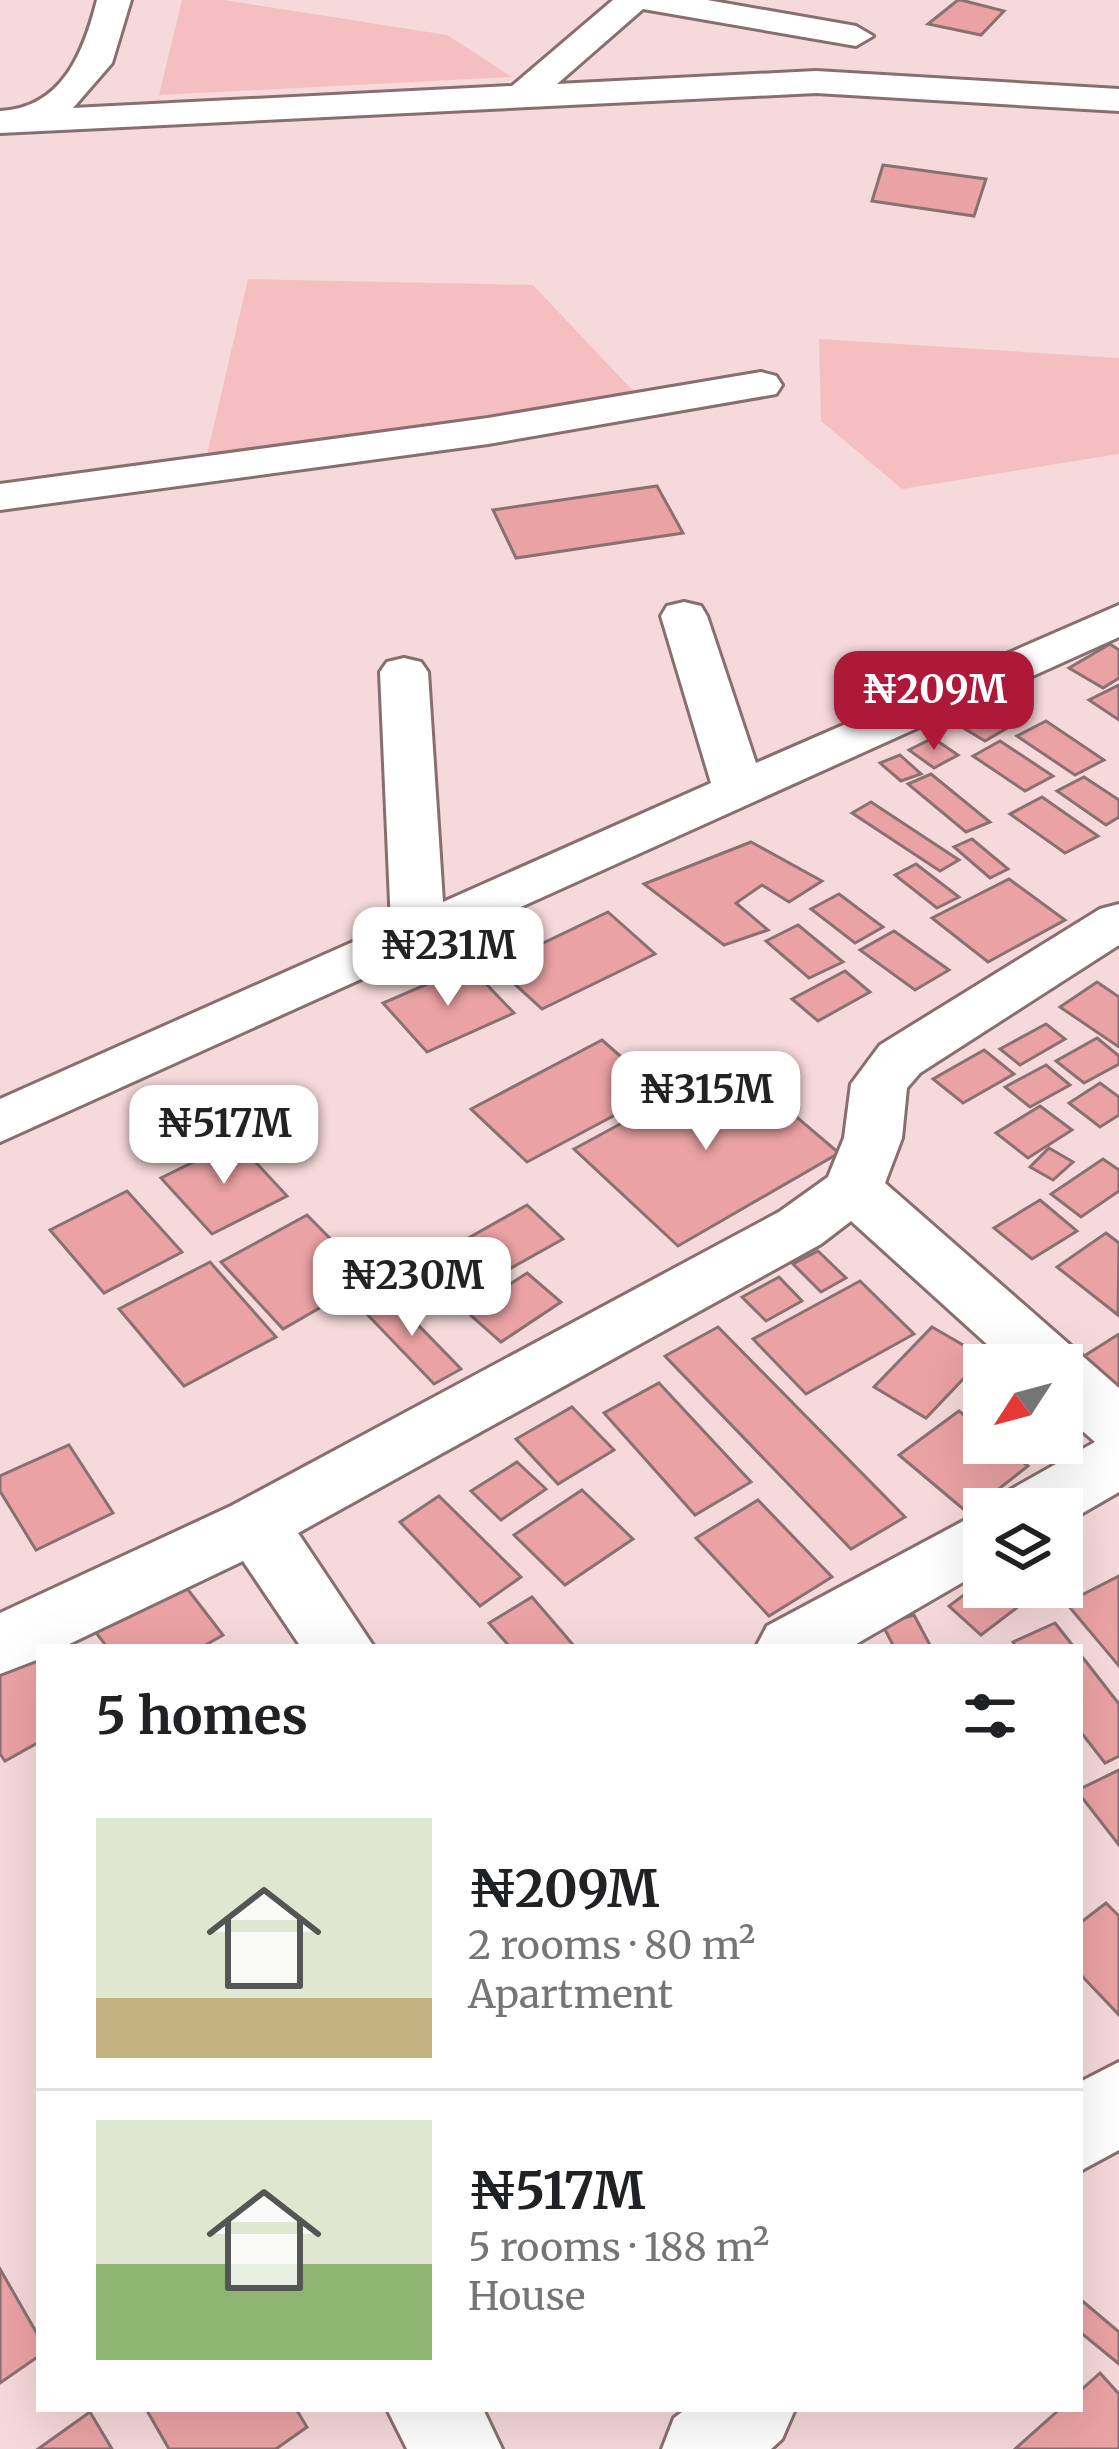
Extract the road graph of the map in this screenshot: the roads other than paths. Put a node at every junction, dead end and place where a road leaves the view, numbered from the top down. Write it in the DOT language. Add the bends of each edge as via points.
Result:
graph roads {
  1 [pos="114,0"];
  2 [pos="634,0"];
  3 [pos="649,0"];
  4 [pos="822,93"];
  5 [pos="521,97"];
  6 [pos="1119,100"];
  7 [pos="1119,117"];
  8 [pos="7,129"];
  9 [pos="761,385"];
  10 [pos="0,497"];
  11 [pos="684,616"];
  12 [pos="1119,619"];
  13 [pos="404,671"];
  14 [pos="739,790"];
  15 [pos="1117,925"];
  16 [pos="418,934"];
  17 [pos="0,1122"];
  18 [pos="853,1189"];
  19 [pos="1027,1344"];
  20 [pos="1083,1394"];
  21 [pos="1119,1426"];
  22 [pos="1119,1460"];
  23 [pos="1070,1488"];
  24 [pos="255,1525"];
  25 [pos="963,1549"];
  26 [pos="338,1644"];
  27 [pos="796,1644"];
  28 [pos="0,1645"];
  29 [pos="1119,2099"];
  30 [pos="1083,2129"];
  31 [pos="432,2412"];
  32 [pos="459,2449"];
  1 -- 8 [label="street" via="81,90"];
  2 -- 5 [label="street"];
  3 -- 4 [label="street" via="869,24"];
  4 -- 5 [label="street"];
  4 -- 6 [label="street"];
  4 -- 7 [label="street"];
  4 -- 8 [label="street"];
  5 -- 8 [label="street"];
  9 -- 10 [label="street"];
  11 -- 14 [label="street"];
  12 -- 14 [label="street"];
  13 -- 16 [label="street"];
  14 -- 16 [label="street"];
  15 -- 18 [label="street" via="901,1059 879,1084 873,1138"];
  16 -- 17 [label="street"];
  18 -- 19 [label="street"];
  18 -- 24 [label="street" via="800,1228"];
  20 -- 21 [label="street"];
  22 -- 23 [label="street"];
  24 -- 26 [label="street"];
  24 -- 28 [label="street"];
  25 -- 27 [label="street"];
  29 -- 30 [label="street"];
  31 -- 32 [label="street"];
}
